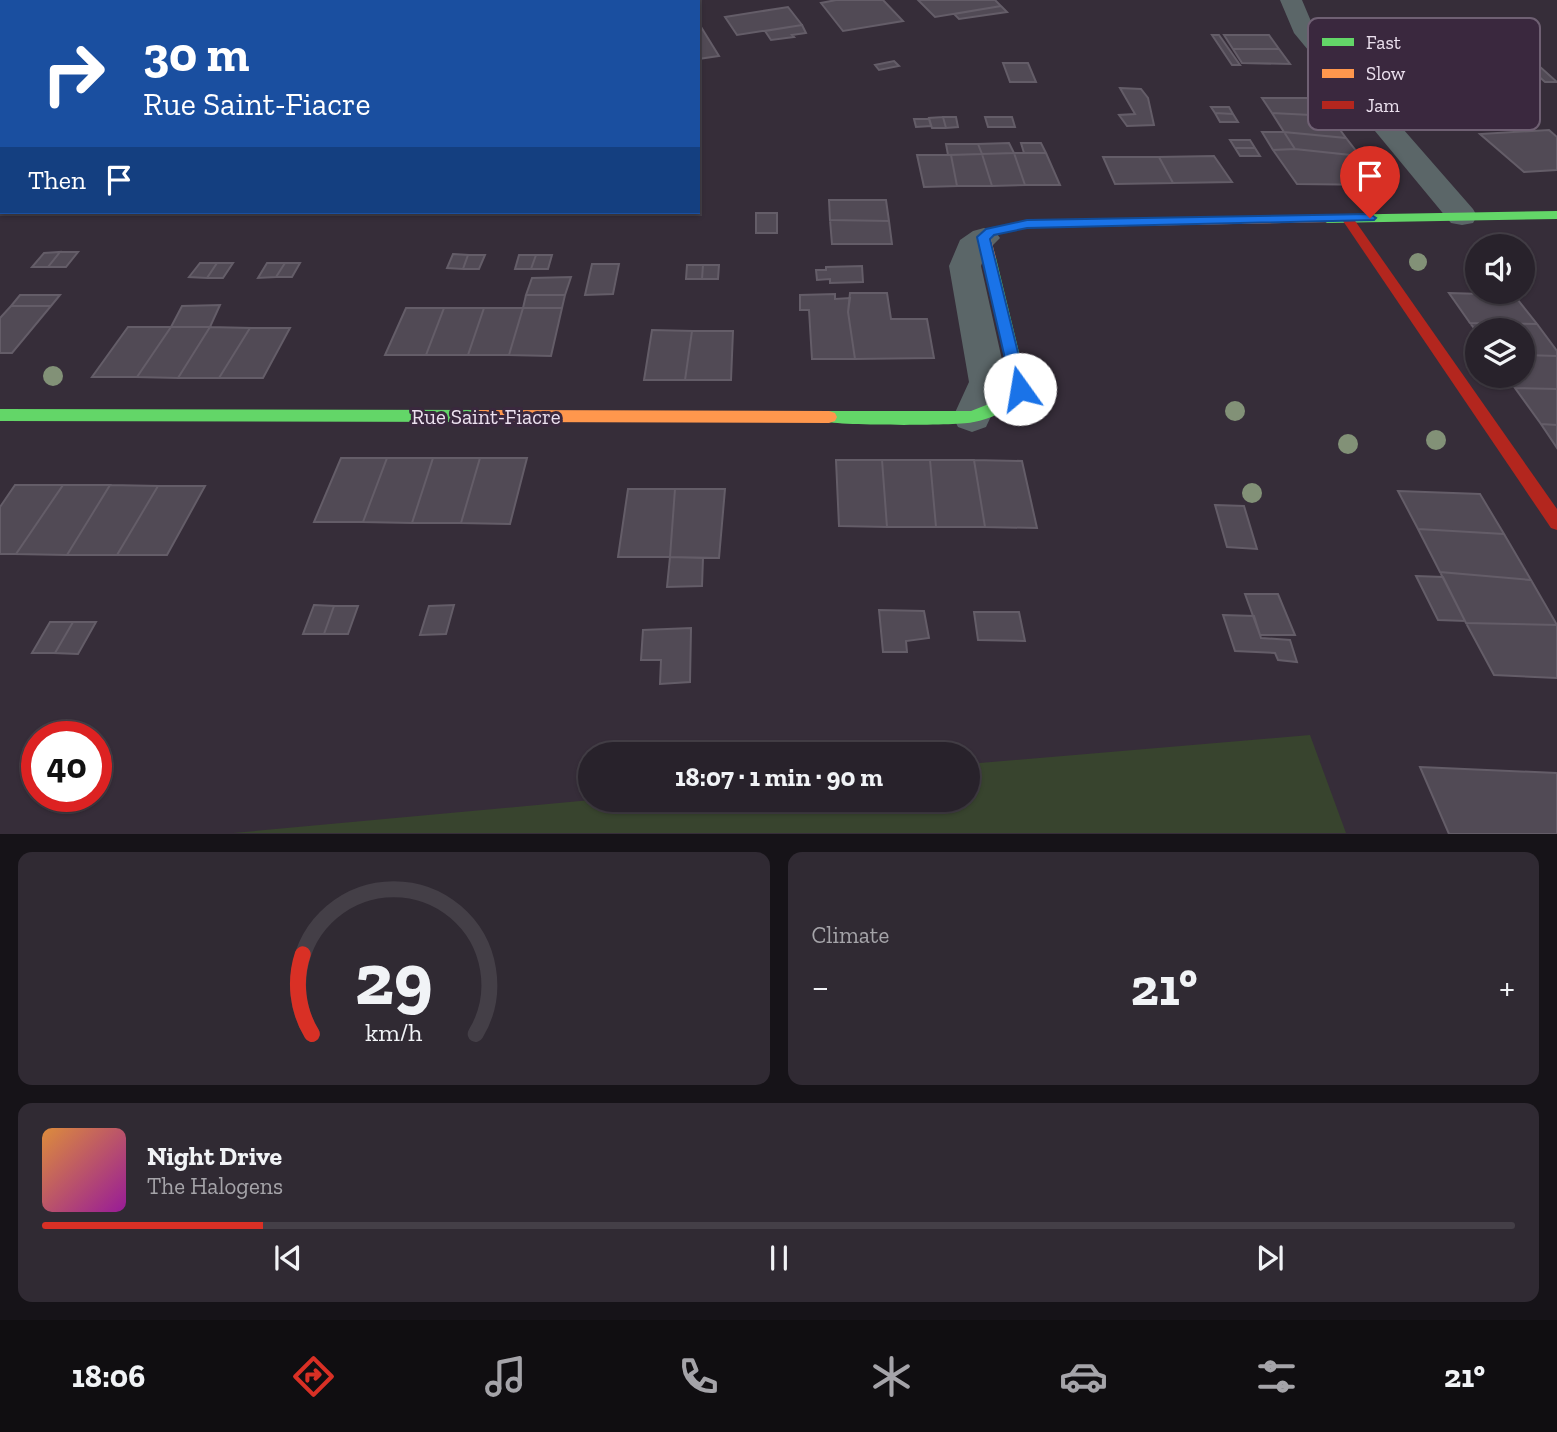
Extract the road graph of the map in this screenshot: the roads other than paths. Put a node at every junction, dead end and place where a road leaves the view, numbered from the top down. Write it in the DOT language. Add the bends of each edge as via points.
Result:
graph roads {
  1 [pos="1291,0"];
  2 [pos="1308,35"];
  3 [pos="1389,130"];
  4 [pos="1557,215"];
  5 [pos="1462,216"];
  6 [pos="1347,218"];
  7 [pos="984,237"];
  8 [pos="0,415"];
  9 [pos="972,417"];
  10 [pos="1557,523"];
  1 -- 2 [label="street"];
  3 -- 5 [label="street"];
  4 -- 5 [label="street, Rue Saint-Fiacre"];
  5 -- 6 [label="street, Rue Saint-Fiacre"];
  6 -- 7 [label="street, Rue Saint-Fiacre" via="1027,224"];
  6 -- 10 [label="street"];
  7 -- 9 [label="street, Rue Saint-Fiacre" via="971,247 965,266 988,382"];
  8 -- 9 [label="street, Rue Saint-Fiacre"];
}
